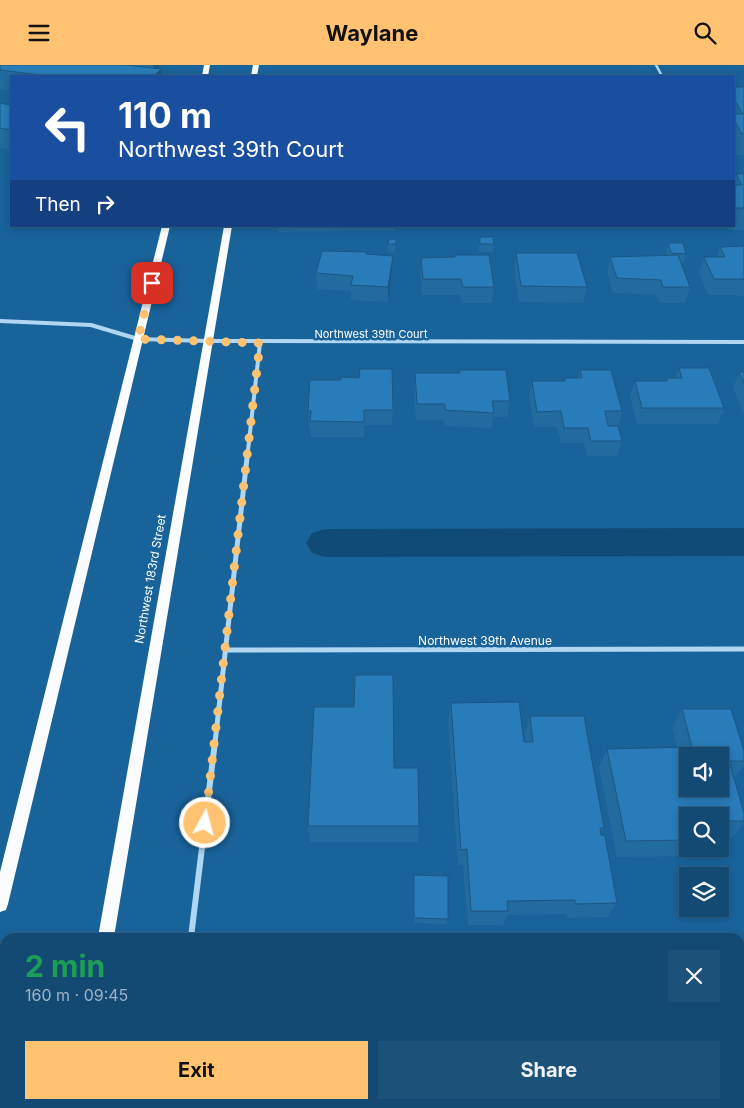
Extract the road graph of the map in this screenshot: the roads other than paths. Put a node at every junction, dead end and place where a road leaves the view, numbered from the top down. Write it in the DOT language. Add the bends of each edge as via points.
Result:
graph roads {
  1 [pos="166,227"];
  2 [pos="228,227"];
  3 [pos="0,321"];
  4 [pos="138,339"];
  5 [pos="207,341"];
  6 [pos="744,342"];
  7 [pos="260,343"];
  8 [pos="744,649"];
  9 [pos="226,650"];
  10 [pos="0,904"];
  11 [pos="107,933"];
  12 [pos="191,933"];
  1 -- 4 [label="main road"];
  2 -- 5 [label="main road, Northwest 183rd Street"];
  3 -- 4 [label="street, Northwest 39th Court" via="91,325"];
  4 -- 5 [label="street, Northwest 39th Court"];
  4 -- 10 [label="main road"];
  5 -- 7 [label="street, Northwest 39th Court"];
  5 -- 11 [label="main road, Northwest 183rd Street"];
  6 -- 7 [label="street, Northwest 39th Court"];
  7 -- 9 [label="street"];
  8 -- 9 [label="street, Northwest 39th Avenue"];
  9 -- 12 [label="street"];
}
